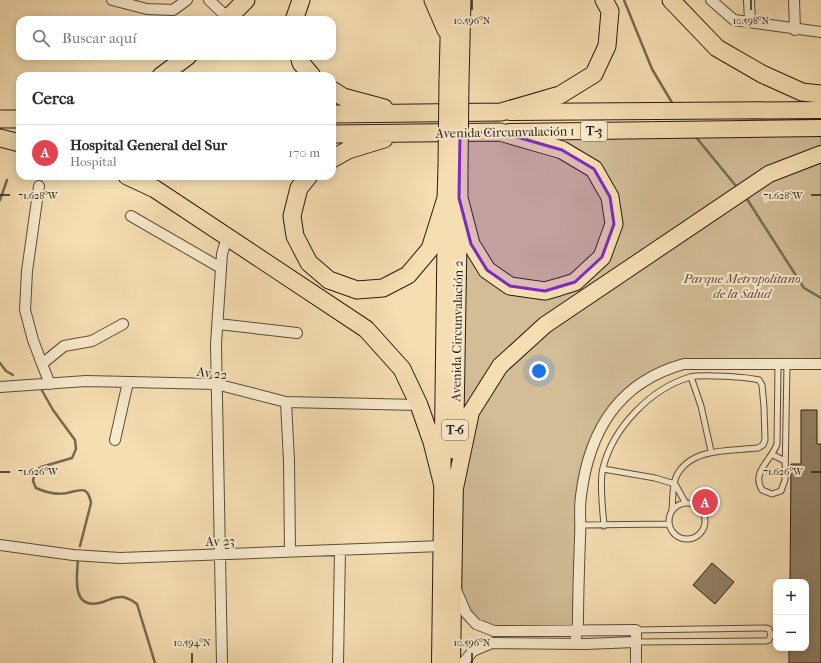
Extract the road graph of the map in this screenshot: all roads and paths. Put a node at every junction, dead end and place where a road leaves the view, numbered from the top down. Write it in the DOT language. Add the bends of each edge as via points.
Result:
graph roads {
  1 [pos="112,0"];
  2 [pos="187,0"];
  3 [pos="209,0"];
  4 [pos="246,0"];
  5 [pos="301,0"];
  6 [pos="433,0"];
  7 [pos="450,0"];
  8 [pos="462,0"];
  9 [pos="472,0"];
  10 [pos="604,0"];
  11 [pos="671,0"];
  12 [pos="711,0"];
  13 [pos="749,0"];
  14 [pos="794,0"];
  15 [pos="224,16"];
  16 [pos="230,16"];
  17 [pos="295,16"];
  18 [pos="750,22"];
  19 [pos="795,30"];
  20 [pos="821,32"];
  21 [pos="455,37"];
  22 [pos="183,60"];
  23 [pos="300,60"];
  24 [pos="166,72"];
  25 [pos="309,72"];
  26 [pos="336,93"];
  27 [pos="821,94"];
  28 [pos="821,110"];
  29 [pos="501,112"];
  30 [pos="336,114"];
  31 [pos="401,114"];
  32 [pos="0,119"];
  33 [pos="16,119"];
  34 [pos="821,128"];
  35 [pos="500,132"];
  36 [pos="400,133"];
  37 [pos="336,134"];
  38 [pos="0,138"];
  39 [pos="16,138"];
  40 [pos="16,142"];
  41 [pos="821,154"];
  42 [pos="336,157"];
  43 [pos="136,180"];
  44 [pos="306,180"];
  45 [pos="39,186"];
  46 [pos="453,198"];
  47 [pos="131,216"];
  48 [pos="226,237"];
  49 [pos="221,268"];
  50 [pos="123,324"];
  51 [pos="218,324"];
  52 [pos="297,333"];
  53 [pos="42,364"];
  54 [pos="782,364"];
  55 [pos="821,364"];
  56 [pos="691,377"];
  57 [pos="128,382"];
  58 [pos="50,384"];
  59 [pos="216,384"];
  60 [pos="0,387"];
  61 [pos="286,402"];
  62 [pos="419,405"];
  63 [pos="115,440"];
  64 [pos="711,451"];
  65 [pos="773,455"];
  66 [pos="785,460"];
  67 [pos="603,469"];
  68 [pos="675,484"];
  69 [pos="448,487"];
  70 [pos="686,502"];
  71 [pos="672,511"];
  72 [pos="669,524"];
  73 [pos="581,525"];
  74 [pos="604,526"];
  75 [pos="0,545"];
  76 [pos="442,546"];
  77 [pos="340,550"];
  78 [pos="290,551"];
  79 [pos="219,554"];
  80 [pos="453,582"];
  81 [pos="636,630"];
  82 [pos="576,631"];
  83 [pos="635,642"];
  84 [pos="575,644"];
  85 [pos="222,663"];
  86 [pos="338,663"];
  87 [pos="440,663"];
  88 [pos="452,663"];
  89 [pos="463,663"];
  90 [pos="636,663"];
  1 -- 2 [label="street" via="147,9 173,10"];
  3 -- 15 [label="street"];
  4 -- 16 [label="highway"];
  5 -- 17 [label="highway"];
  6 -- 21 [label="highway"];
  7 -- 21 [label="highway, Avenida Circunvalación 2 / T-6"];
  8 -- 21 [label="highway, Avenida Circunvalación 2 / T-6"];
  9 -- 21 [label="highway"];
  10 -- 29 [label="highway" via="610,11 607,46 594,74 560,95"];
  11 -- 27 [label="highway" via="717,48 762,74 802,92"];
  12 -- 18 [label="street" via="734,20"];
  13 -- 18 [label="street"];
  14 -- 19 [label="street"];
  18 -- 19 [label="street"];
  19 -- 20 [label="street"];
  21 -- 46 [label="highway, Avenida Circunvalación 2 / T-6, bridge"];
  22 -- 24 [label="highway"];
  23 -- 25 [label="highway"];
  26 -- 31 [label="highway" via="343,97"];
  28 -- 29 [label="main road, Avenida Circunvalación 1 / T-3"];
  29 -- 31 [label="highway, Avenida Circunvalación 1 / T-3"];
  30 -- 31 [label="highway, Avenida Circunvalación 1 / T-3"];
  32 -- 33 [label="highway"];
  34 -- 35 [label="main road, Avenida Circunvalación 1 / T-3"];
  35 -- 36 [label="highway, Avenida Circunvalación 1 / T-3"];
  35 -- 46 [label="highway" via="562,150 594,169 610,197 614,224 602,257 576,282 545,291 510,286 487,270 471,244"];
  36 -- 37 [label="highway, Avenida Circunvalación 1 / T-3"];
  36 -- 42 [label="highway" via="348,150"];
  38 -- 39 [label="highway"];
  38 -- 40 [label="highway"];
  41 -- 69 [label="main road" via="769,174 545,325 500,366 471,412"];
  43 -- 48 [label="highway" via="155,189"];
  44 -- 46 [label="highway" via="299,188 292,216 295,236 309,263 329,280 357,290 383,288 408,275 430,249"];
  45 -- 53 [label="street" via="27,271 25,310"];
  46 -- 69 [label="main road, Avenida Circunvalación 2 / T-6"];
  47 -- 49 [label="street"];
  48 -- 49 [label="street"];
  48 -- 62 [label="highway" via="366,329 402,369"];
  49 -- 51 [label="street"];
  50 -- 53 [label="street" via="92,341 64,346"];
  51 -- 52 [label="street"];
  51 -- 59 [label="street"];
  53 -- 58 [label="street"];
  54 -- 55 [label="street"];
  54 -- 65 [label="lane" via="779,431"];
  54 -- 66 [label="lane" via="787,431"];
  54 -- 73 [label="street" via="684,364 663,369 623,398 607,415 595,438 586,466 581,497"];
  56 -- 64 [label="lane" via="701,406"];
  56 -- 64 [label="lane" via="754,379 760,380 762,385 765,440 762,445 758,448"];
  56 -- 67 [label="lane" via="668,386 649,398 629,418"];
  57 -- 58 [label="street, Av 22" via="86,381"];
  57 -- 59 [label="street, Av 22"];
  57 -- 63 [label="street"];
  58 -- 60 [label="street, Av 22"];
  59 -- 61 [label="street, Av 22"];
  59 -- 79 [label="street"];
  61 -- 62 [label="street, Av 22"];
  61 -- 78 [label="street"];
  62 -- 69 [label="highway"];
  64 -- 68 [label="lane" via="686,465 676,477"];
  65 -- 66 [label="lane"];
  65 -- 66 [label="lane" via="758,475 758,484 767,493 781,491 784,487"];
  67 -- 68 [label="lane"];
  67 -- 74 [label="lane"];
  68 -- 70 [label="lane"];
  68 -- 71 [label="lane"];
  69 -- 76 [label="main road, Avenida Circunvalación 2 / T-6"];
  69 -- 80 [label="main road, Avenida Circunvalación 2 / T-6"];
  70 -- 71 [label="lane"];
  70 -- 72 [label="lane" via="695,504 705,513 706,523 699,535 687,540 674,534"];
  71 -- 72 [label="lane"];
  72 -- 74 [label="lane"];
  73 -- 74 [label="lane"];
  73 -- 82 [label="street"];
  75 -- 79 [label="street, Av 23" via="73,555 120,558"];
  76 -- 77 [label="street, Av 23"];
  76 -- 87 [label="main road, Avenida Circunvalación 2 / T-6"];
  77 -- 78 [label="street, Av 23"];
  77 -- 86 [label="street"];
  78 -- 79 [label="street, Av 23"];
  79 -- 85 [label="street"];
  80 -- 82 [label="street" via="466,613 476,624 494,631"];
  80 -- 88 [label="main road, Avenida Circunvalación 2 / T-6"];
  81 -- 82 [label="street"];
  81 -- 83 [label="street"];
  81 -- 83 [label="lane" via="765,628 769,629 771,635 766,642"];
  82 -- 84 [label="street"];
  83 -- 84 [label="street"];
  83 -- 90 [label="street"];
  84 -- 89 [label="street" via="492,643 473,651"];
}
